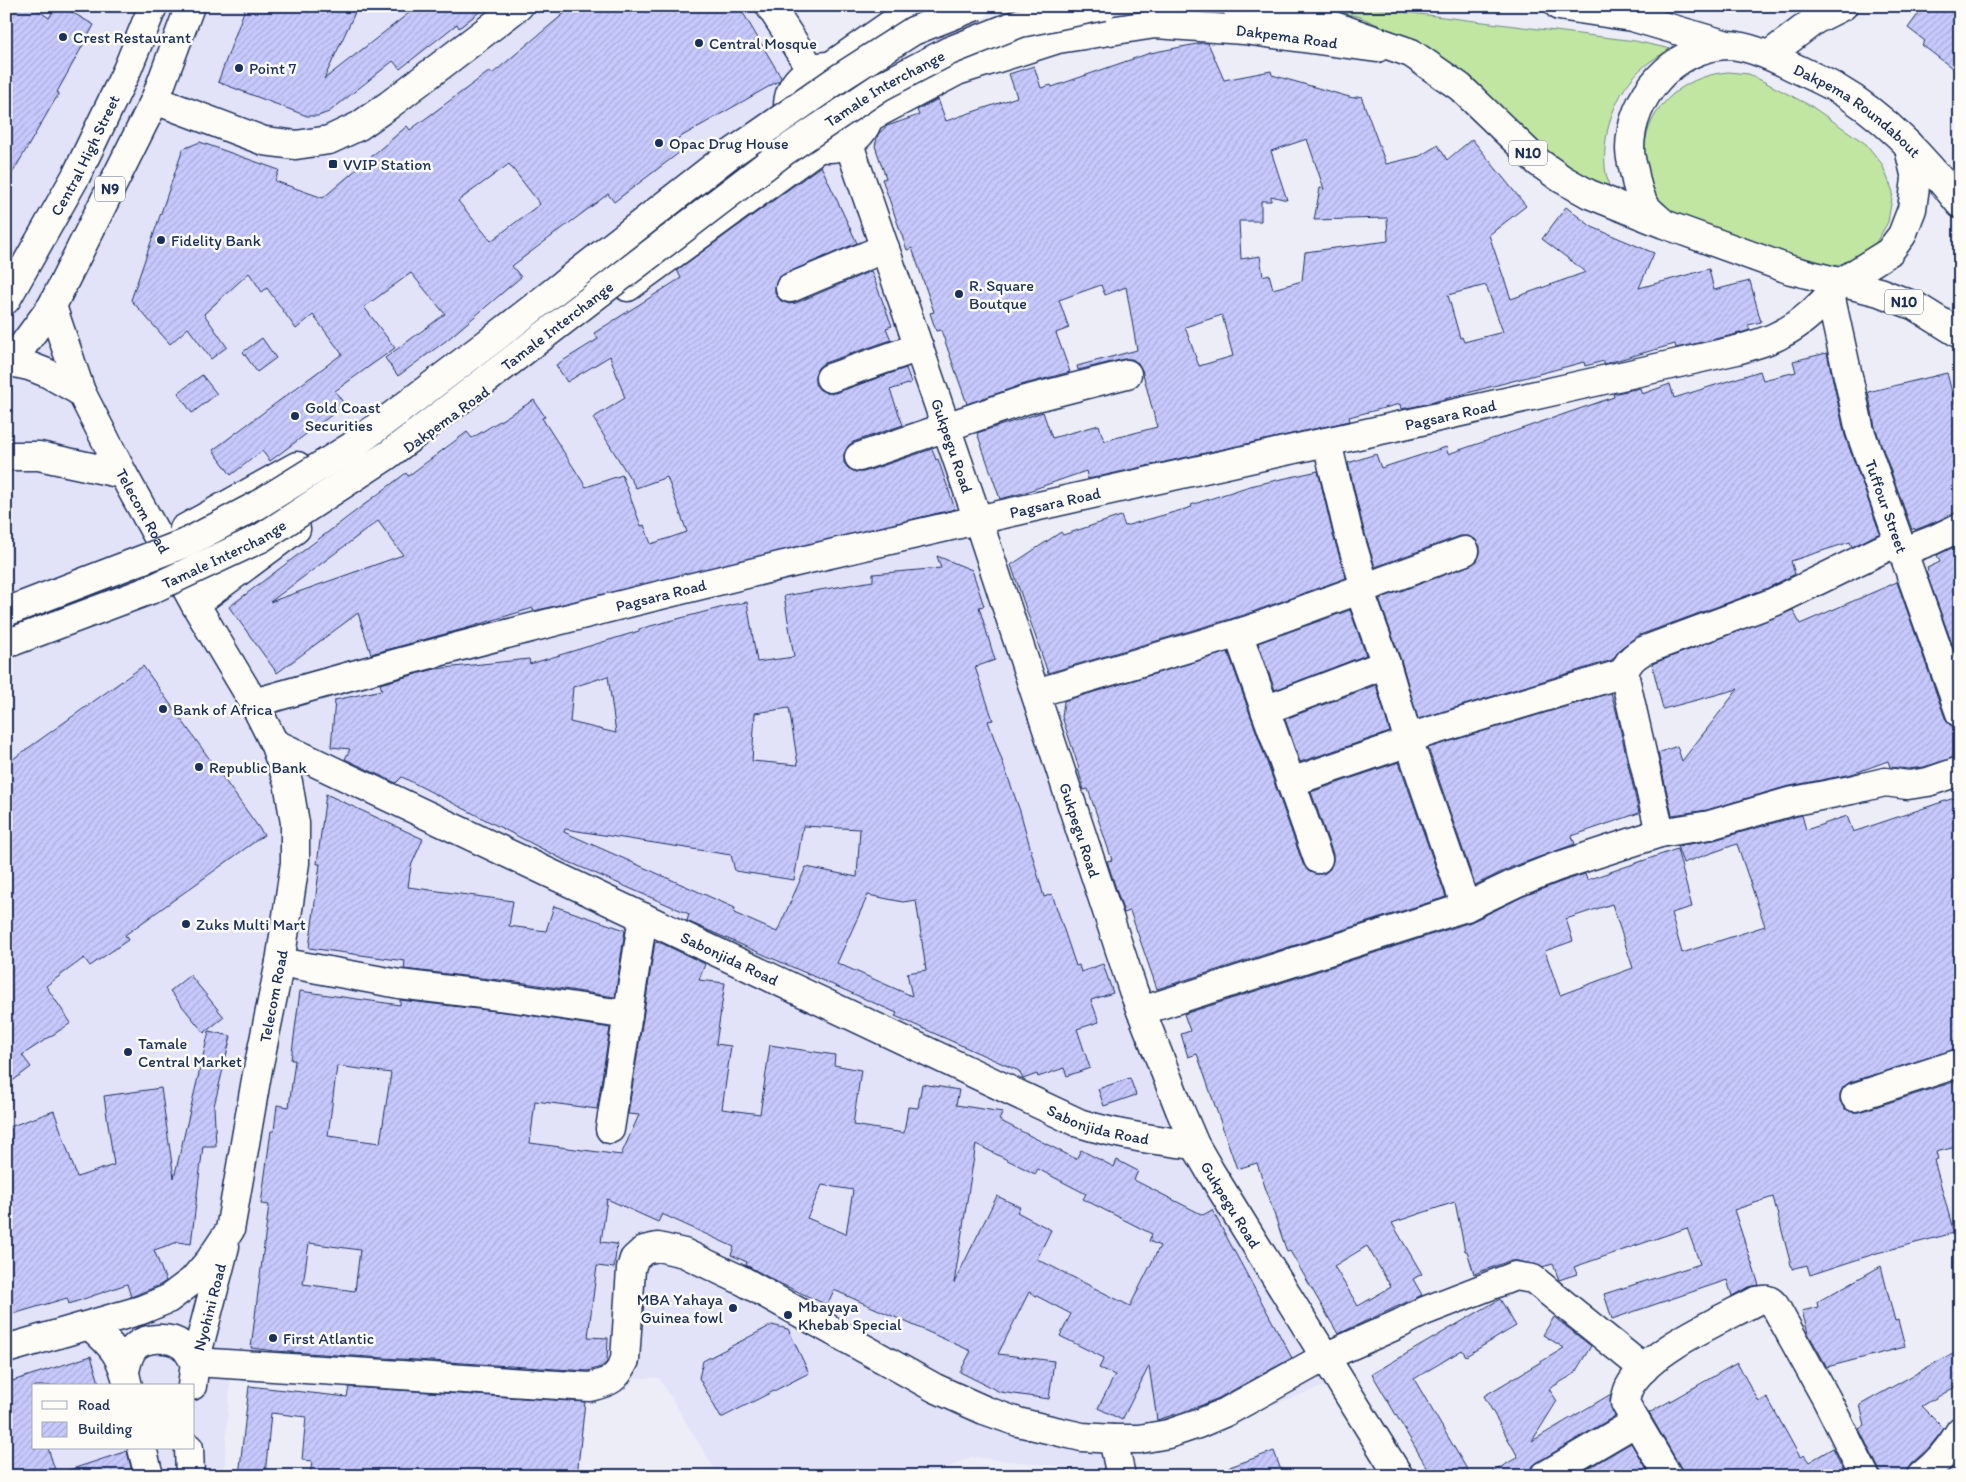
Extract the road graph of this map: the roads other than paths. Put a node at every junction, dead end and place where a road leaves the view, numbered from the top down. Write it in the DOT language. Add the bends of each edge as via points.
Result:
graph roads {
  1 [pos="153,6"];
  2 [pos="190,6"];
  3 [pos="519,6"];
  4 [pos="770,6"];
  5 [pos="917,6"];
  6 [pos="976,6"];
  7 [pos="1103,6"];
  8 [pos="1236,6"];
  9 [pos="1559,6"];
  10 [pos="1844,6"];
  11 [pos="1606,10"];
  12 [pos="1727,45"];
  13 [pos="1411,53"];
  14 [pos="1769,55"];
  15 [pos="822,67"];
  16 [pos="788,98"];
  17 [pos="155,100"];
  18 [pos="870,117"];
  19 [pos="849,144"];
  20 [pos="1908,144"];
  21 [pos="820,148"];
  22 [pos="1960,204"];
  23 [pos="1664,224"];
  24 [pos="885,248"];
  25 [pos="790,288"];
  26 [pos="1837,288"];
  27 [pos="6,300"];
  28 [pos="52,306"];
  29 [pos="1960,334"];
  30 [pos="919,347"];
  31 [pos="8,365"];
  32 [pos="1127,374"];
  33 [pos="830,378"];
  34 [pos="81,392"];
  35 [pos="946,427"];
  36 [pos="1327,442"];
  37 [pos="6,456"];
  38 [pos="859,457"];
  39 [pos="123,474"];
  40 [pos="978,520"];
  41 [pos="1960,527"];
  42 [pos="162,542"];
  43 [pos="1900,547"];
  44 [pos="1465,551"];
  45 [pos="1362,588"];
  46 [pos="195,604"];
  47 [pos="6,612"];
  48 [pos="1238,633"];
  49 [pos="6,644"];
  50 [pos="1386,664"];
  51 [pos="1624,673"];
  52 [pos="1036,693"];
  53 [pos="254,703"];
  54 [pos="1265,710"];
  55 [pos="1960,713"];
  56 [pos="1408,740"];
  57 [pos="274,743"];
  58 [pos="1960,771"];
  59 [pos="1291,782"];
  60 [pos="1660,833"];
  61 [pos="1318,859"];
  62 [pos="1466,908"];
  63 [pos="643,917"];
  64 [pos="280,962"];
  65 [pos="1141,1011"];
  66 [pos="628,1015"];
  67 [pos="1960,1064"];
  68 [pos="1854,1097"];
  69 [pos="610,1129"];
  70 [pos="1195,1145"];
  71 [pos="230,1230"];
  72 [pos="90,1326"];
  73 [pos="6,1349"];
  74 [pos="1325,1357"];
  75 [pos="1644,1369"];
  76 [pos="193,1374"];
  77 [pos="126,1378"];
  78 [pos="1636,1422"];
  79 [pos="1960,1431"];
  80 [pos="1113,1439"];
  81 [pos="142,1450"];
  82 [pos="189,1450"];
  83 [pos="149,1476"];
  84 [pos="190,1476"];
  85 [pos="1121,1476"];
  86 [pos="1399,1476"];
  87 [pos="1544,1476"];
  88 [pos="1668,1476"];
  89 [pos="1865,1476"];
  90 [pos="1921,1476"];
  1 -- 27 [label="main road, Central High Street / N9" via="127,70 76,176"];
  2 -- 17 [label="main road, N9"];
  3 -- 17 [label="main road" via="389,105 359,126 329,140 296,145 264,141"];
  4 -- 15 [label="main road"];
  5 -- 15 [label="main road"];
  6 -- 47 [label="main road, Tamale Interchange, bridge" via="913,31 841,77 729,155 359,441 256,506 188,542"];
  7 -- 49 [label="main road, Tamale Interchange, bridge" via="1020,23 949,51 880,87 786,150 388,455 262,538 150,590"];
  8 -- 13 [label="main road" via="1308,17"];
  9 -- 11 [label="main road"];
  10 -- 14 [label="main road" via="1815,20"];
  11 -- 12 [label="main road"];
  12 -- 14 [label="main road, Dakpema Roundabout"];
  12 -- 23 [label="main road, Dakpema Roundabout" via="1695,52 1675,62 1653,84 1635,116 1630,149 1635,182 1646,206"];
  13 -- 18 [label="main road, Dakpema Road" via="1244,30 1155,24 1058,39 957,71"];
  13 -- 23 [label="main road, Dakpema Road / N10" via="1460,87 1538,162 1562,179 1589,194"];
  14 -- 20 [label="main road, Dakpema Roundabout" via="1837,88 1884,121"];
  15 -- 16 [label="main road" via="801,77"];
  15 -- 18 [label="main road" via="849,71 863,83 871,105"];
  16 -- 21 [label="main road" via="792,124 803,139"];
  16 -- 42 [label="main road" via="342,441"];
  17 -- 28 [label="main road, N9"];
  18 -- 19 [label="main road" via="859,137"];
  19 -- 21 [label="main road" via="840,148"];
  19 -- 24 [label="main road, Gukpegu Road"];
  20 -- 22 [label="main road"];
  20 -- 26 [label="main road, Dakpema Roundabout" via="1916,179 1912,209 1902,235 1888,252"];
  21 -- 46 [label="main road, Dakpema Road"];
  23 -- 26 [label="main road, Dakpema Roundabout / N10"];
  24 -- 25 [label="main road"];
  24 -- 30 [label="main road, Gukpegu Road"];
  26 -- 29 [label="main road, N10" via="1879,292 1915,306"];
  26 -- 36 [label="main road, Pagsara Road" via="1795,327 1780,336 1737,350"];
  26 -- 43 [label="main road, Tuffour Street" via="1860,431"];
  28 -- 31 [label="main road, N9"];
  28 -- 34 [label="main road, Telecom Road"];
  30 -- 33 [label="main road"];
  30 -- 35 [label="main road, Gukpegu Road"];
  31 -- 34 [label="main road" via="29,366"];
  32 -- 35 [label="main road" via="1025,400"];
  34 -- 39 [label="main road, Telecom Road"];
  35 -- 38 [label="main road"];
  35 -- 40 [label="main road, Gukpegu Road"];
  36 -- 40 [label="main road, Pagsara Road"];
  36 -- 45 [label="main road"];
  37 -- 39 [label="main road" via="39,456"];
  39 -- 42 [label="main road, Telecom Road"];
  40 -- 52 [label="main road, Gukpegu Road"];
  40 -- 53 [label="main road, Pagsara Road" via="664,594"];
  41 -- 43 [label="main road" via="1933,540"];
  42 -- 46 [label="main road, Telecom Road"];
  43 -- 51 [label="main road" via="1774,602 1645,650 1634,656"];
  43 -- 55 [label="main road, Tuffour Street"];
  44 -- 45 [label="main road"];
  45 -- 48 [label="main road"];
  45 -- 50 [label="main road"];
  46 -- 53 [label="main road, Telecom Road"];
  48 -- 52 [label="main road"];
  48 -- 54 [label="main road"];
  50 -- 54 [label="main road"];
  50 -- 56 [label="main road"];
  51 -- 56 [label="main road"];
  51 -- 60 [label="main road"];
  52 -- 65 [label="main road, Gukpegu Road"];
  53 -- 57 [label="main road, Telecom Road"];
  54 -- 59 [label="main road"];
  56 -- 59 [label="main road"];
  56 -- 62 [label="main road"];
  57 -- 63 [label="main road, Sabonjida Road"];
  57 -- 64 [label="main road, Telecom Road" via="288,782 295,823 295,863"];
  58 -- 60 [label="main road" via="1908,786 1885,782 1789,802 1710,826"];
  59 -- 61 [label="main road"];
  60 -- 62 [label="main road" via="1556,867"];
  62 -- 65 [label="main road"];
  63 -- 66 [label="main road"];
  63 -- 70 [label="main road, Sabonjida Road" via="1078,1123 1107,1132"];
  64 -- 66 [label="main road" via="398,984"];
  64 -- 71 [label="main road, Telecom Road"];
  65 -- 70 [label="main road, Gukpegu Road"];
  66 -- 69 [label="main road"];
  67 -- 68 [label="main road"];
  70 -- 74 [label="main road, Gukpegu Road"];
  71 -- 72 [label="main road, Telecom Road" via="192,1281 168,1299"];
  71 -- 76 [label="main road, Nyohini Road"];
  72 -- 73 [label="main road, Telecom Road"];
  72 -- 77 [label="main road" via="114,1348"];
  74 -- 75 [label="main road" via="1442,1304 1515,1276 1525,1276 1534,1279"];
  74 -- 80 [label="main road" via="1198,1424 1140,1439"];
  74 -- 86 [label="main road, Gukpegu Road"];
  75 -- 78 [label="main road" via="1631,1384 1625,1403"];
  75 -- 89 [label="main road" via="1692,1335 1756,1301 1771,1300"];
  76 -- 77 [label="main road" via="184,1347 166,1338 134,1347 128,1357"];
  76 -- 80 [label="main road" via="571,1387 607,1383 619,1374 626,1360 634,1259 644,1250 658,1247 684,1253 743,1281 935,1388 984,1410 1047,1429"];
  78 -- 87 [label="main road"];
  78 -- 88 [label="main road"];
  79 -- 90 [label="main road" via="1937,1464"];
  80 -- 85 [label="main road"];
  81 -- 83 [label="main road"];
  82 -- 84 [label="main road"];
}
